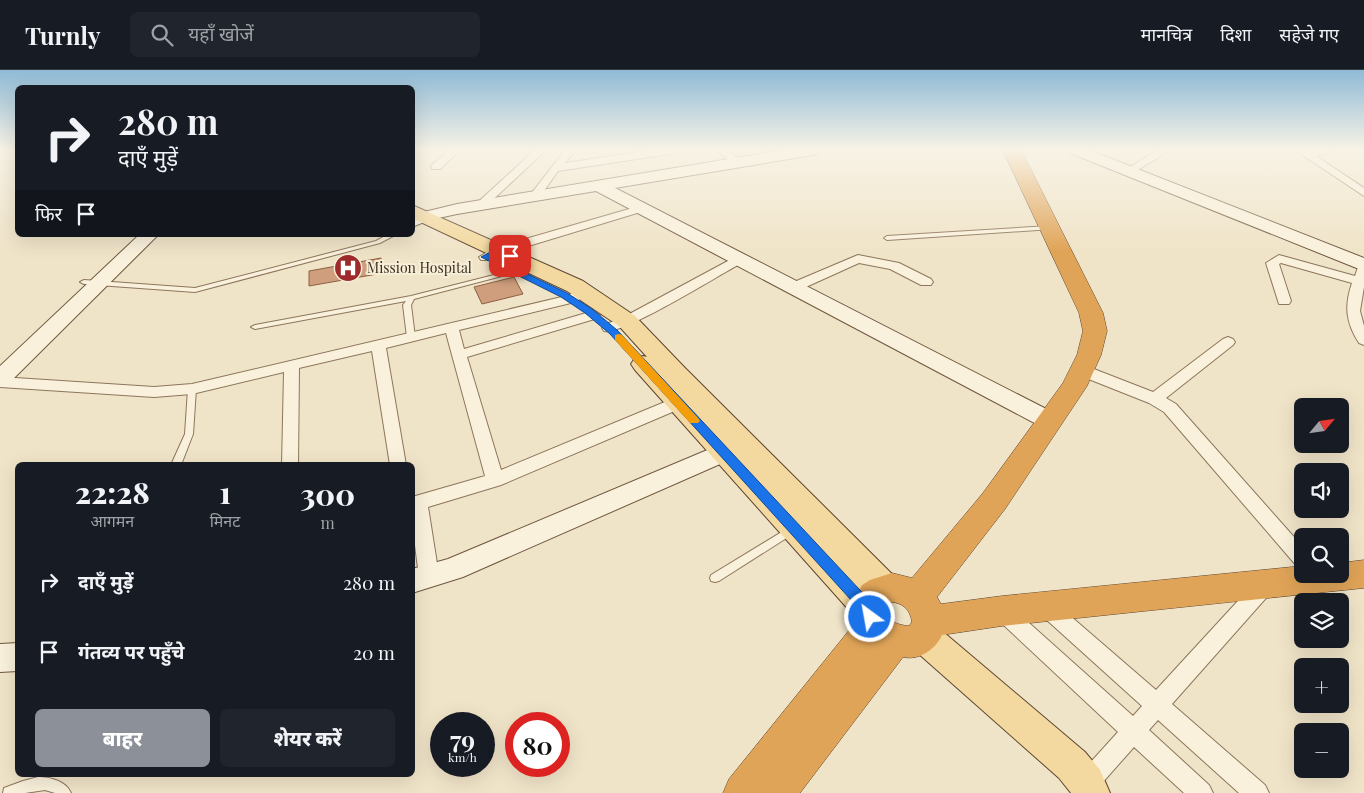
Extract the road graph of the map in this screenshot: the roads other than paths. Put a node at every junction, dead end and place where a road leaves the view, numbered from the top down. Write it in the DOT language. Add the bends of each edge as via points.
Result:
graph roads {
  1 [pos="504,184"];
  2 [pos="544,184"];
  3 [pos="612,184"];
  4 [pos="1023,184"];
  5 [pos="1027,184"];
  6 [pos="1161,184"];
  7 [pos="1350,184"];
  8 [pos="599,186"];
  9 [pos="1364,193"];
  10 [pos="535,196"];
  11 [pos="481,205"];
  12 [pos="643,208"];
  13 [pos="415,219"];
  14 [pos="1046,228"];
  15 [pos="131,237"];
  16 [pos="147,237"];
  17 [pos="388,237"];
  18 [pos="887,238"];
  19 [pos="504,260"];
  20 [pos="740,260"];
  21 [pos="1364,266"];
  22 [pos="1360,281"];
  23 [pos="926,282"];
  24 [pos="92,283"];
  25 [pos="792,288"];
  26 [pos="577,295"];
  27 [pos="411,298"];
  28 [pos="1284,302"];
  29 [pos="610,322"];
  30 [pos="255,327"];
  31 [pos="451,327"];
  32 [pos="411,337"];
  33 [pos="1364,340"];
  34 [pos="1228,342"];
  35 [pos="378,345"];
  36 [pos="459,356"];
  37 [pos="0,361"];
  38 [pos="292,366"];
  39 [pos="1081,370"];
  40 [pos="668,378"];
  41 [pos="0,381"];
  42 [pos="192,389"];
  43 [pos="1155,400"];
  44 [pos="678,403"];
  45 [pos="1044,418"];
  46 [pos="734,448"];
  47 [pos="177,462"];
  48 [pos="290,462"];
  49 [pos="398,462"];
  50 [pos="495,480"];
  51 [pos="416,503"];
  52 [pos="793,528"];
  53 [pos="1294,548"];
  54 [pos="1349,573"];
  55 [pos="1364,574"];
  56 [pos="1294,576"];
  57 [pos="715,578"];
  58 [pos="421,579"];
  59 [pos="1266,584"];
  60 [pos="1046,607"];
  61 [pos="1002,611"];
  62 [pos="899,613"];
  63 [pos="15,657"];
  64 [pos="0,658"];
  65 [pos="1156,706"];
  66 [pos="1133,732"];
  67 [pos="1089,788"];
  68 [pos="9,793"];
  69 [pos="65,793"];
  70 [pos="743,793"];
  71 [pos="775,793"];
  72 [pos="1201,793"];
  73 [pos="1257,793"];
  1 -- 11 [label="street"];
  2 -- 10 [label="street"];
  3 -- 8 [label="street"];
  4 -- 14 [label="highway"];
  5 -- 14 [label="highway"];
  6 -- 21 [label="street"];
  7 -- 9 [label="street"];
  8 -- 10 [label="street"];
  8 -- 12 [label="street"];
  10 -- 11 [label="street"];
  11 -- 13 [label="street"];
  12 -- 19 [label="street"];
  12 -- 20 [label="street"];
  13 -- 19 [label="main road"];
  14 -- 18 [label="lane"];
  14 -- 39 [label="highway" via="1095,322 1093,341"];
  14 -- 45 [label="highway" via="1081,321 1080,338"];
  15 -- 24 [label="street"];
  16 -- 24 [label="street"];
  17 -- 24 [label="lane" via="202,289"];
  19 -- 26 [label="main road" via="540,282"];
  19 -- 27 [label="lane" via="500,275"];
  20 -- 25 [label="street"];
  20 -- 29 [label="street"];
  21 -- 22 [label="street"];
  22 -- 28 [label="street" via="1279,259 1272,263"];
  22 -- 33 [label="street" via="1352,306 1354,322"];
  23 -- 25 [label="street" via="894,266 858,259"];
  24 -- 37 [label="street"];
  24 -- 41 [label="street"];
  25 -- 45 [label="street"];
  26 -- 29 [label="main road"];
  26 -- 29 [label="main road"];
  26 -- 31 [label="street"];
  27 -- 30 [label="lane"];
  27 -- 32 [label="lane" via="407,305"];
  29 -- 36 [label="street"];
  29 -- 40 [label="main road"];
  31 -- 32 [label="street"];
  31 -- 36 [label="street"];
  32 -- 35 [label="street"];
  34 -- 43 [label="street"];
  35 -- 38 [label="street"];
  35 -- 49 [label="street"];
  36 -- 50 [label="street"];
  38 -- 42 [label="street"];
  38 -- 48 [label="street"];
  39 -- 43 [label="street"];
  39 -- 45 [label="highway" via="1074,386"];
  40 -- 44 [label="main road"];
  40 -- 46 [label="main road"];
  41 -- 42 [label="street" via="154,392"];
  42 -- 47 [label="lane" via="189,434"];
  43 -- 53 [label="street" via="1178,415"];
  44 -- 46 [label="main road"];
  44 -- 50 [label="street"];
  45 -- 62 [label="highway" via="994,501"];
  46 -- 52 [label="main road"];
  46 -- 58 [label="street" via="453,569"];
  46 -- 62 [label="main road"];
  50 -- 51 [label="street"];
  51 -- 58 [label="street"];
  52 -- 57 [label="lane"];
  52 -- 62 [label="main road"];
  54 -- 55 [label="highway"];
  56 -- 59 [label="highway"];
  59 -- 60 [label="highway"];
  59 -- 65 [label="street"];
  60 -- 61 [label="highway"];
  60 -- 65 [label="street"];
  61 -- 62 [label="highway"];
  61 -- 66 [label="street"];
  62 -- 67 [label="main road" via="1059,754"];
  62 -- 70 [label="highway"];
  62 -- 71 [label="highway"];
  63 -- 64 [label="street"];
  65 -- 66 [label="street"];
  65 -- 73 [label="street"];
  66 -- 67 [label="street"];
  66 -- 72 [label="street"];
  68 -- 69 [label="lane" via="29,784 46,782 57,785"];
}
